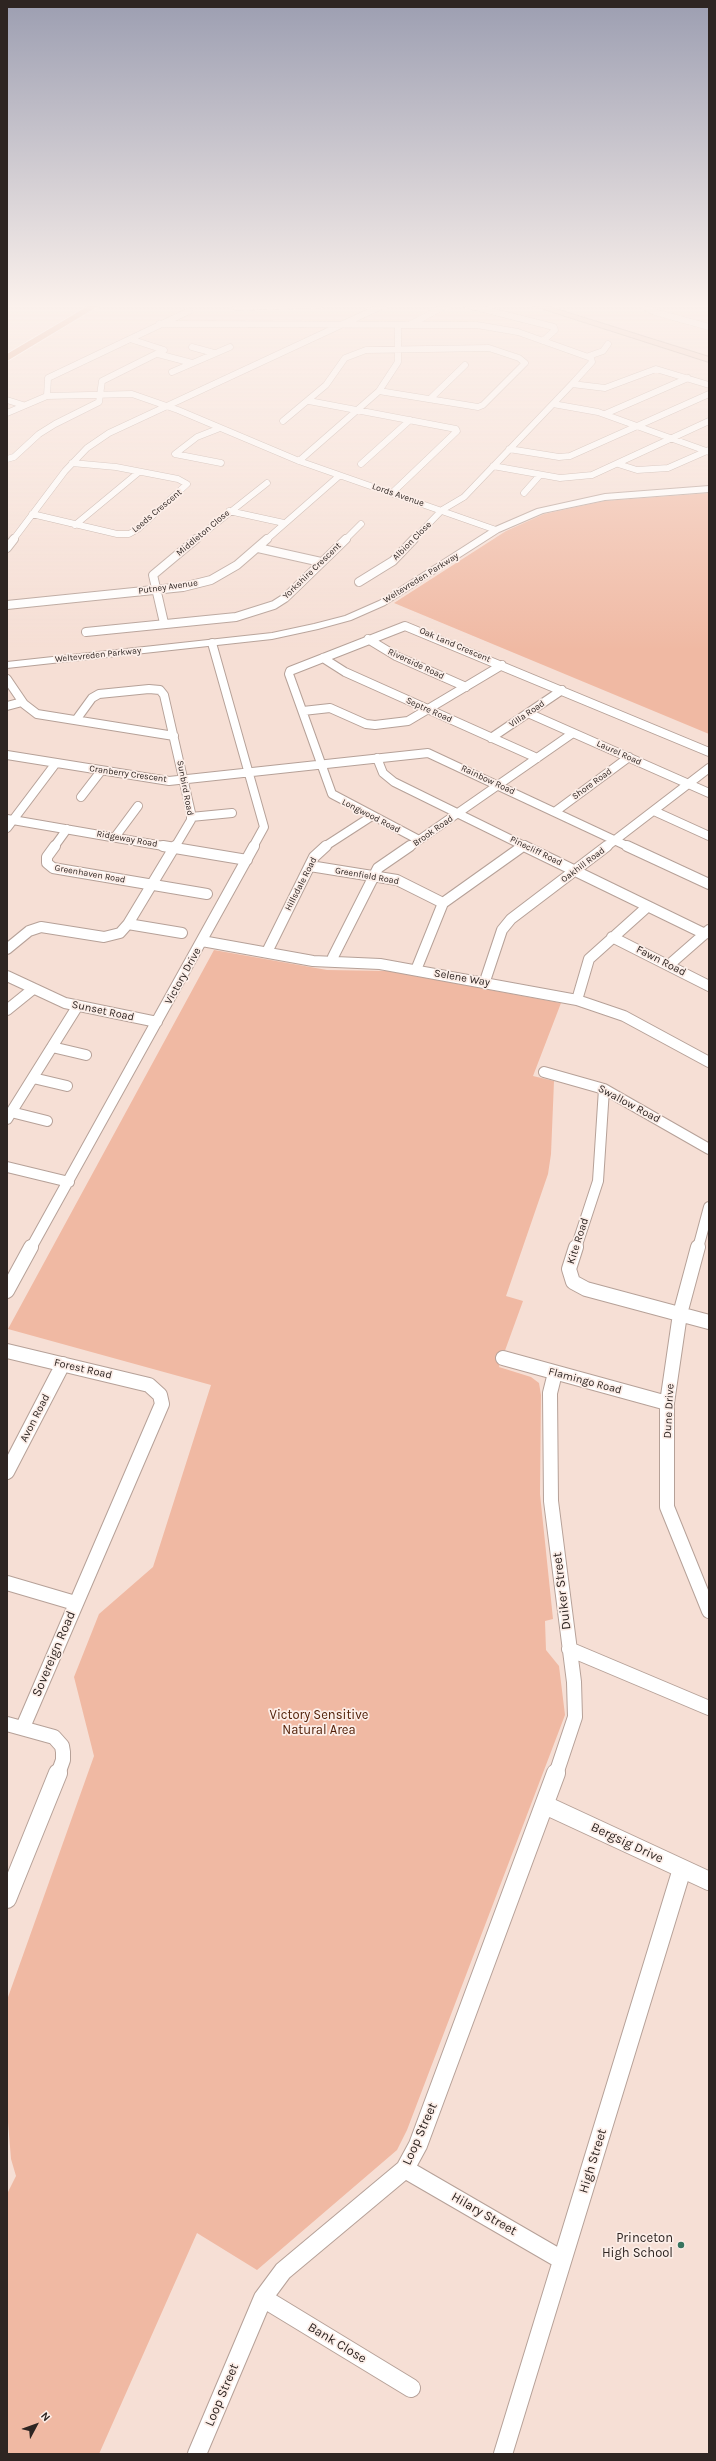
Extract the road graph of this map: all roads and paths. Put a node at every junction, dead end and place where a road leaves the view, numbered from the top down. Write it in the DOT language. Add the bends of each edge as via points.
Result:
graph roads {
  1 [pos="64,420"];
  2 [pos="136,420"];
  3 [pos="201,420"];
  4 [pos="348,420"];
  5 [pos="410,420"];
  6 [pos="538,420"];
  7 [pos="621,420"];
  8 [pos="652,420"];
  9 [pos="709,421"];
  10 [pos="638,426"];
  11 [pos="220,428"];
  12 [pos="672,438"];
  13 [pos="509,449"];
  14 [pos="709,451"];
  15 [pos="213,455"];
  16 [pos="7,459"];
  17 [pos="206,460"];
  18 [pos="299,461"];
  19 [pos="72,463"];
  20 [pos="221,463"];
  21 [pos="361,464"];
  22 [pos="618,464"];
  23 [pos="493,466"];
  24 [pos="139,472"];
  25 [pos="540,475"];
  26 [pos="339,476"];
  27 [pos="267,483"];
  28 [pos="709,489"];
  29 [pos="392,493"];
  30 [pos="524,493"];
  31 [pos="442,510"];
  32 [pos="229,511"];
  33 [pos="32,514"];
  34 [pos="284,523"];
  35 [pos="361,524"];
  36 [pos="76,525"];
  37 [pos="496,530"];
  38 [pos="7,548"];
  39 [pos="258,548"];
  40 [pos="321,562"];
  41 [pos="359,582"];
  42 [pos="156,590"];
  43 [pos="7,605"];
  44 [pos="164,623"];
  45 [pos="86,632"];
  46 [pos="368,639"];
  47 [pos="212,643"];
  48 [pos="323,658"];
  49 [pos="7,665"];
  50 [pos="502,665"];
  51 [pos="7,679"];
  52 [pos="466,687"];
  53 [pos="562,690"];
  54 [pos="22,702"];
  55 [pos="7,706"];
  56 [pos="429,710"];
  57 [pos="303,712"];
  58 [pos="528,713"];
  59 [pos="76,720"];
  60 [pos="573,733"];
  61 [pos="174,736"];
  62 [pos="491,738"];
  63 [pos="709,752"];
  64 [pos="7,756"];
  65 [pos="629,757"];
  66 [pos="378,758"];
  67 [pos="537,758"];
  68 [pos="56,764"];
  69 [pos="321,764"];
  70 [pos="709,768"];
  71 [pos="101,771"];
  72 [pos="250,773"];
  73 [pos="185,780"];
  74 [pos="688,784"];
  75 [pos="498,785"];
  76 [pos="709,793"];
  77 [pos="81,797"];
  78 [pos="138,806"];
  79 [pos="556,811"];
  80 [pos="654,811"];
  81 [pos="458,813"];
  82 [pos="232,814"];
  83 [pos="372,816"];
  84 [pos="192,817"];
  85 [pos="11,819"];
  86 [pos="7,828"];
  87 [pos="67,829"];
  88 [pos="709,836"];
  89 [pos="115,837"];
  90 [pos="419,840"];
  91 [pos="616,840"];
  92 [pos="524,845"];
  93 [pos="175,847"];
  94 [pos="247,860"];
  95 [pos="310,866"];
  96 [pos="576,871"];
  97 [pos="372,876"];
  98 [pos="709,884"];
  99 [pos="151,886"];
  100 [pos="207,894"];
  101 [pos="443,903"];
  102 [pos="647,907"];
  103 [pos="128,924"];
  104 [pos="707,932"];
  105 [pos="182,933"];
  106 [pos="612,936"];
  107 [pos="202,941"];
  108 [pos="7,948"];
  109 [pos="267,952"];
  110 [pos="333,962"];
  111 [pos="669,965"];
  112 [pos="416,970"];
  113 [pos="7,976"];
  114 [pos="485,982"];
  115 [pos="709,986"];
  116 [pos="33,989"];
  117 [pos="577,1000"];
  118 [pos="77,1007"];
  119 [pos="7,1010"];
  120 [pos="156,1022"];
  121 [pos="52,1047"];
  122 [pos="86,1055"];
  123 [pos="709,1062"];
  124 [pos="544,1072"];
  125 [pos="33,1078"];
  126 [pos="67,1086"];
  127 [pos="604,1089"];
  128 [pos="9,1116"];
  129 [pos="47,1120"];
  130 [pos="709,1148"];
  131 [pos="7,1167"];
  132 [pos="69,1182"];
  133 [pos="709,1207"];
  134 [pos="704,1244"];
  135 [pos="7,1291"];
  136 [pos="680,1314"];
  137 [pos="709,1322"];
  138 [pos="7,1351"];
  139 [pos="503,1358"];
  140 [pos="63,1364"];
  141 [pos="555,1373"];
  142 [pos="157,1391"];
  143 [pos="667,1403"];
  144 [pos="7,1472"];
  145 [pos="7,1583"];
  146 [pos="75,1603"];
  147 [pos="709,1611"];
  148 [pos="569,1649"];
  149 [pos="709,1708"];
  150 [pos="7,1724"];
  151 [pos="23,1727"];
  152 [pos="545,1805"];
  153 [pos="682,1869"];
  154 [pos="709,1881"];
  155 [pos="7,1898"];
  156 [pos="406,2169"];
  157 [pos="562,2260"];
  158 [pos="263,2298"];
  159 [pos="411,2388"];
  160 [pos="197,2454"];
  161 [pos="503,2454"];
  1 -- 16 [label="street" via="27,443 14,457"];
  2 -- 19 [label="street" via="86,448"];
  3 -- 11 [label="street, Lords Avenue"];
  4 -- 18 [label="street"];
  5 -- 21 [label="street"];
  5 -- 29 [label="street" via="457,430"];
  6 -- 13 [label="street, Albion Close"];
  7 -- 10 [label="street"];
  8 -- 10 [label="street"];
  9 -- 12 [label="street"];
  10 -- 12 [label="street"];
  10 -- 13 [label="street" via="568,457"];
  11 -- 17 [label="street" via="197,437 176,454"];
  11 -- 18 [label="street, Lords Avenue"];
  12 -- 14 [label="street"];
  12 -- 22 [label="street"];
  13 -- 23 [label="street, Albion Close"];
  14 -- 22 [label="street" via="668,468 637,470"];
  15 -- 17 [label="street"];
  17 -- 20 [label="street"];
  18 -- 26 [label="street, Lords Avenue"];
  19 -- 24 [label="street, Leeds Crescent"];
  19 -- 33 [label="street"];
  22 -- 25 [label="street" via="580,477"];
  23 -- 25 [label="street"];
  23 -- 31 [label="street, Albion Close" via="460,500"];
  24 -- 36 [label="street"];
  24 -- 36 [label="street, Leeds Crescent" via="178,479 187,484 131,533 117,534"];
  25 -- 30 [label="street"];
  26 -- 29 [label="street, Lords Avenue"];
  26 -- 34 [label="street, Putney Avenue"];
  27 -- 32 [label="street, Middleton Close"];
  28 -- 37 [label="street, Weltevreden Parkway" via="584,500 540,511"];
  29 -- 31 [label="street, Lords Avenue"];
  31 -- 37 [label="street, Lords Avenue"];
  31 -- 41 [label="street, Albion Close" via="393,561"];
  32 -- 34 [label="street"];
  32 -- 42 [label="street, Middleton Close" via="153,575"];
  33 -- 36 [label="street, Leeds Crescent"];
  33 -- 38 [label="street"];
  34 -- 39 [label="street, Putney Avenue"];
  35 -- 40 [label="street, Yorkshire Crescent"];
  37 -- 47 [label="street, Weltevreden Parkway" via="400,593 348,618 295,632"];
  39 -- 40 [label="street"];
  39 -- 42 [label="street, Putney Avenue" via="222,575 189,586"];
  40 -- 44 [label="street, Yorkshire Crescent" via="286,598 268,607 236,616"];
  42 -- 43 [label="street, Putney Avenue"];
  42 -- 44 [label="street"];
  44 -- 45 [label="street, Yorkshire Crescent"];
  46 -- 48 [label="street, Oak Land Crescent"];
  46 -- 50 [label="street, Oak Land Crescent" via="405,626"];
  46 -- 52 [label="street, Riverside Road" via="396,656"];
  47 -- 49 [label="street, Weltevreden Parkway"];
  47 -- 72 [label="street, Victory Drive"];
  48 -- 56 [label="street, Septre Road" via="345,672"];
  48 -- 57 [label="street, Oak Land Crescent" via="295,668 289,674"];
  50 -- 52 [label="street"];
  50 -- 53 [label="street, Oak Land Crescent"];
  51 -- 54 [label="street"];
  52 -- 56 [label="street"];
  53 -- 58 [label="street, Villa Road"];
  53 -- 63 [label="street, Oak Land Crescent"];
  54 -- 55 [label="street"];
  54 -- 59 [label="street" via="37,714"];
  56 -- 57 [label="street" via="408,721 374,725 330,708"];
  56 -- 62 [label="street, Septre Road"];
  57 -- 69 [label="street, Oak Land Crescent"];
  58 -- 60 [label="street, Laurel Road"];
  58 -- 62 [label="street, Villa Road"];
  59 -- 61 [label="street"];
  59 -- 61 [label="street, Sunbird Road" via="92,698 99,694 160,690 164,695"];
  60 -- 65 [label="street, Laurel Road"];
  60 -- 67 [label="street, Brook Road"];
  61 -- 73 [label="street, Sunbird Road"];
  62 -- 67 [label="street, Septre Road"];
  64 -- 68 [label="street, Cranberry Crescent"];
  65 -- 74 [label="street, Laurel Road"];
  65 -- 79 [label="street, Shore Road"];
  66 -- 69 [label="street, Rainbow Road"];
  66 -- 75 [label="street, Rainbow Road" via="428,753"];
  66 -- 81 [label="street, Pinecliff Road" via="383,773 389,779"];
  67 -- 75 [label="street, Brook Road"];
  68 -- 71 [label="street, Cranberry Crescent"];
  68 -- 85 [label="street"];
  69 -- 72 [label="street, Rainbow Road"];
  69 -- 83 [label="street, Longwood Road" via="332,794"];
  70 -- 74 [label="street, Oakhill Road"];
  71 -- 73 [label="street, Cranberry Crescent" via="158,780"];
  71 -- 77 [label="street"];
  72 -- 73 [label="street, Cranberry Crescent"];
  72 -- 94 [label="street, Victory Drive" via="264,827"];
  73 -- 84 [label="street, Sunbird Road"];
  74 -- 76 [label="street, Laurel Road"];
  74 -- 80 [label="street, Oakhill Road"];
  75 -- 79 [label="street, Rainbow Road"];
  75 -- 81 [label="street, Brook Road"];
  78 -- 89 [label="street"];
  79 -- 91 [label="street, Rainbow Road"];
  80 -- 88 [label="street"];
  80 -- 91 [label="street, Oakhill Road"];
  81 -- 90 [label="street, Brook Road"];
  81 -- 92 [label="street, Pinecliff Road"];
  82 -- 84 [label="street"];
  83 -- 90 [label="street, Longwood Road"];
  83 -- 95 [label="street, Hillsdale Road" via="322,848"];
  84 -- 93 [label="street, Sunbird Road"];
  85 -- 86 [label="street"];
  85 -- 87 [label="street, Ridgeway Road"];
  87 -- 89 [label="street, Ridgeway Road"];
  87 -- 99 [label="street, Greenhaven Road" via="47,857 47,863 51,868"];
  89 -- 93 [label="street, Ridgeway Road"];
  90 -- 97 [label="street, Brook Road" via="378,868"];
  91 -- 96 [label="street, Oakhill Road"];
  91 -- 98 [label="street, Rainbow Road"];
  92 -- 96 [label="street, Pinecliff Road"];
  92 -- 101 [label="street"];
  93 -- 94 [label="street, Ridgeway Road"];
  93 -- 99 [label="street, Sunbird Road"];
  94 -- 107 [label="street, Victory Drive"];
  95 -- 97 [label="street, Greenfield Road"];
  95 -- 109 [label="street, Hillsdale Road"];
  96 -- 102 [label="street, Pinecliff Road"];
  96 -- 114 [label="street, Oakhill Road" via="505,925"];
  97 -- 101 [label="street, Greenfield Road" via="402,882"];
  97 -- 110 [label="street, Brook Road" via="333,957"];
  99 -- 100 [label="street"];
  99 -- 103 [label="street, Sunbird Road"];
  101 -- 112 [label="street"];
  102 -- 104 [label="street, Pinecliff Road"];
  102 -- 106 [label="street"];
  103 -- 105 [label="street"];
  103 -- 108 [label="street, Sunbird Road" via="120,933 108,937 41,927 29,931"];
  104 -- 111 [label="street"];
  106 -- 111 [label="street, Fawn Road"];
  106 -- 117 [label="street" via="589,959"];
  107 -- 109 [label="street, Selene Way"];
  107 -- 120 [label="street, Victory Drive"];
  109 -- 110 [label="street, Selene Way" via="313,961"];
  110 -- 112 [label="street, Selene Way" via="380,964"];
  111 -- 115 [label="street, Fawn Road"];
  112 -- 114 [label="street, Selene Way"];
  113 -- 116 [label="street, Sunset Road"];
  114 -- 117 [label="street, Selene Way"];
  116 -- 118 [label="street, Sunset Road"];
  116 -- 119 [label="street"];
  117 -- 123 [label="street, Selene Way" via="624,1016"];
  118 -- 120 [label="street, Sunset Road"];
  118 -- 121 [label="street"];
  120 -- 132 [label="street, Victory Drive"];
  121 -- 122 [label="street"];
  121 -- 125 [label="street"];
  124 -- 127 [label="street, Swallow Road"];
  125 -- 126 [label="street"];
  125 -- 128 [label="street"];
  127 -- 130 [label="street, Swallow Road"];
  127 -- 136 [label="street, Kite Road" via="598,1181 569,1269 573,1282 586,1289"];
  128 -- 129 [label="street"];
  131 -- 132 [label="street"];
  132 -- 135 [label="street, Victory Drive"];
  133 -- 134 [label="street, Dune Drive"];
  134 -- 136 [label="street, Dune Drive"];
  136 -- 137 [label="street"];
  136 -- 143 [label="street, Dune Drive"];
  138 -- 140 [label="street, Forest Road"];
  139 -- 141 [label="street, Flamingo Road"];
  140 -- 142 [label="street, Forest Road" via="144,1384"];
  140 -- 144 [label="street, Avon Road"];
  141 -- 143 [label="street, Flamingo Road"];
  141 -- 148 [label="street, Duiker Street" via="550,1393 551,1501"];
  142 -- 146 [label="street, Sovereign Road" via="162,1400 158,1417"];
  143 -- 147 [label="street, Dune Drive" via="667,1507"];
  145 -- 146 [label="street"];
  146 -- 151 [label="street, Sovereign Road"];
  148 -- 149 [label="street"];
  148 -- 152 [label="street, Duiker Street" via="574,1682 575,1717"];
  150 -- 151 [label="street"];
  151 -- 155 [label="street" via="54,1737 62,1746 63,1760"];
  152 -- 153 [label="street, Bergsig Drive"];
  152 -- 156 [label="street, Loop Street" via="418,2145"];
  153 -- 154 [label="street, Bergsig Drive"];
  153 -- 157 [label="street, High Street"];
  156 -- 157 [label="street, Hilary Street"];
  156 -- 158 [label="street, Loop Street" via="283,2271"];
  157 -- 161 [label="street, High Street"];
  158 -- 159 [label="street, Bank Close"];
  158 -- 160 [label="street, Loop Street"];
}
